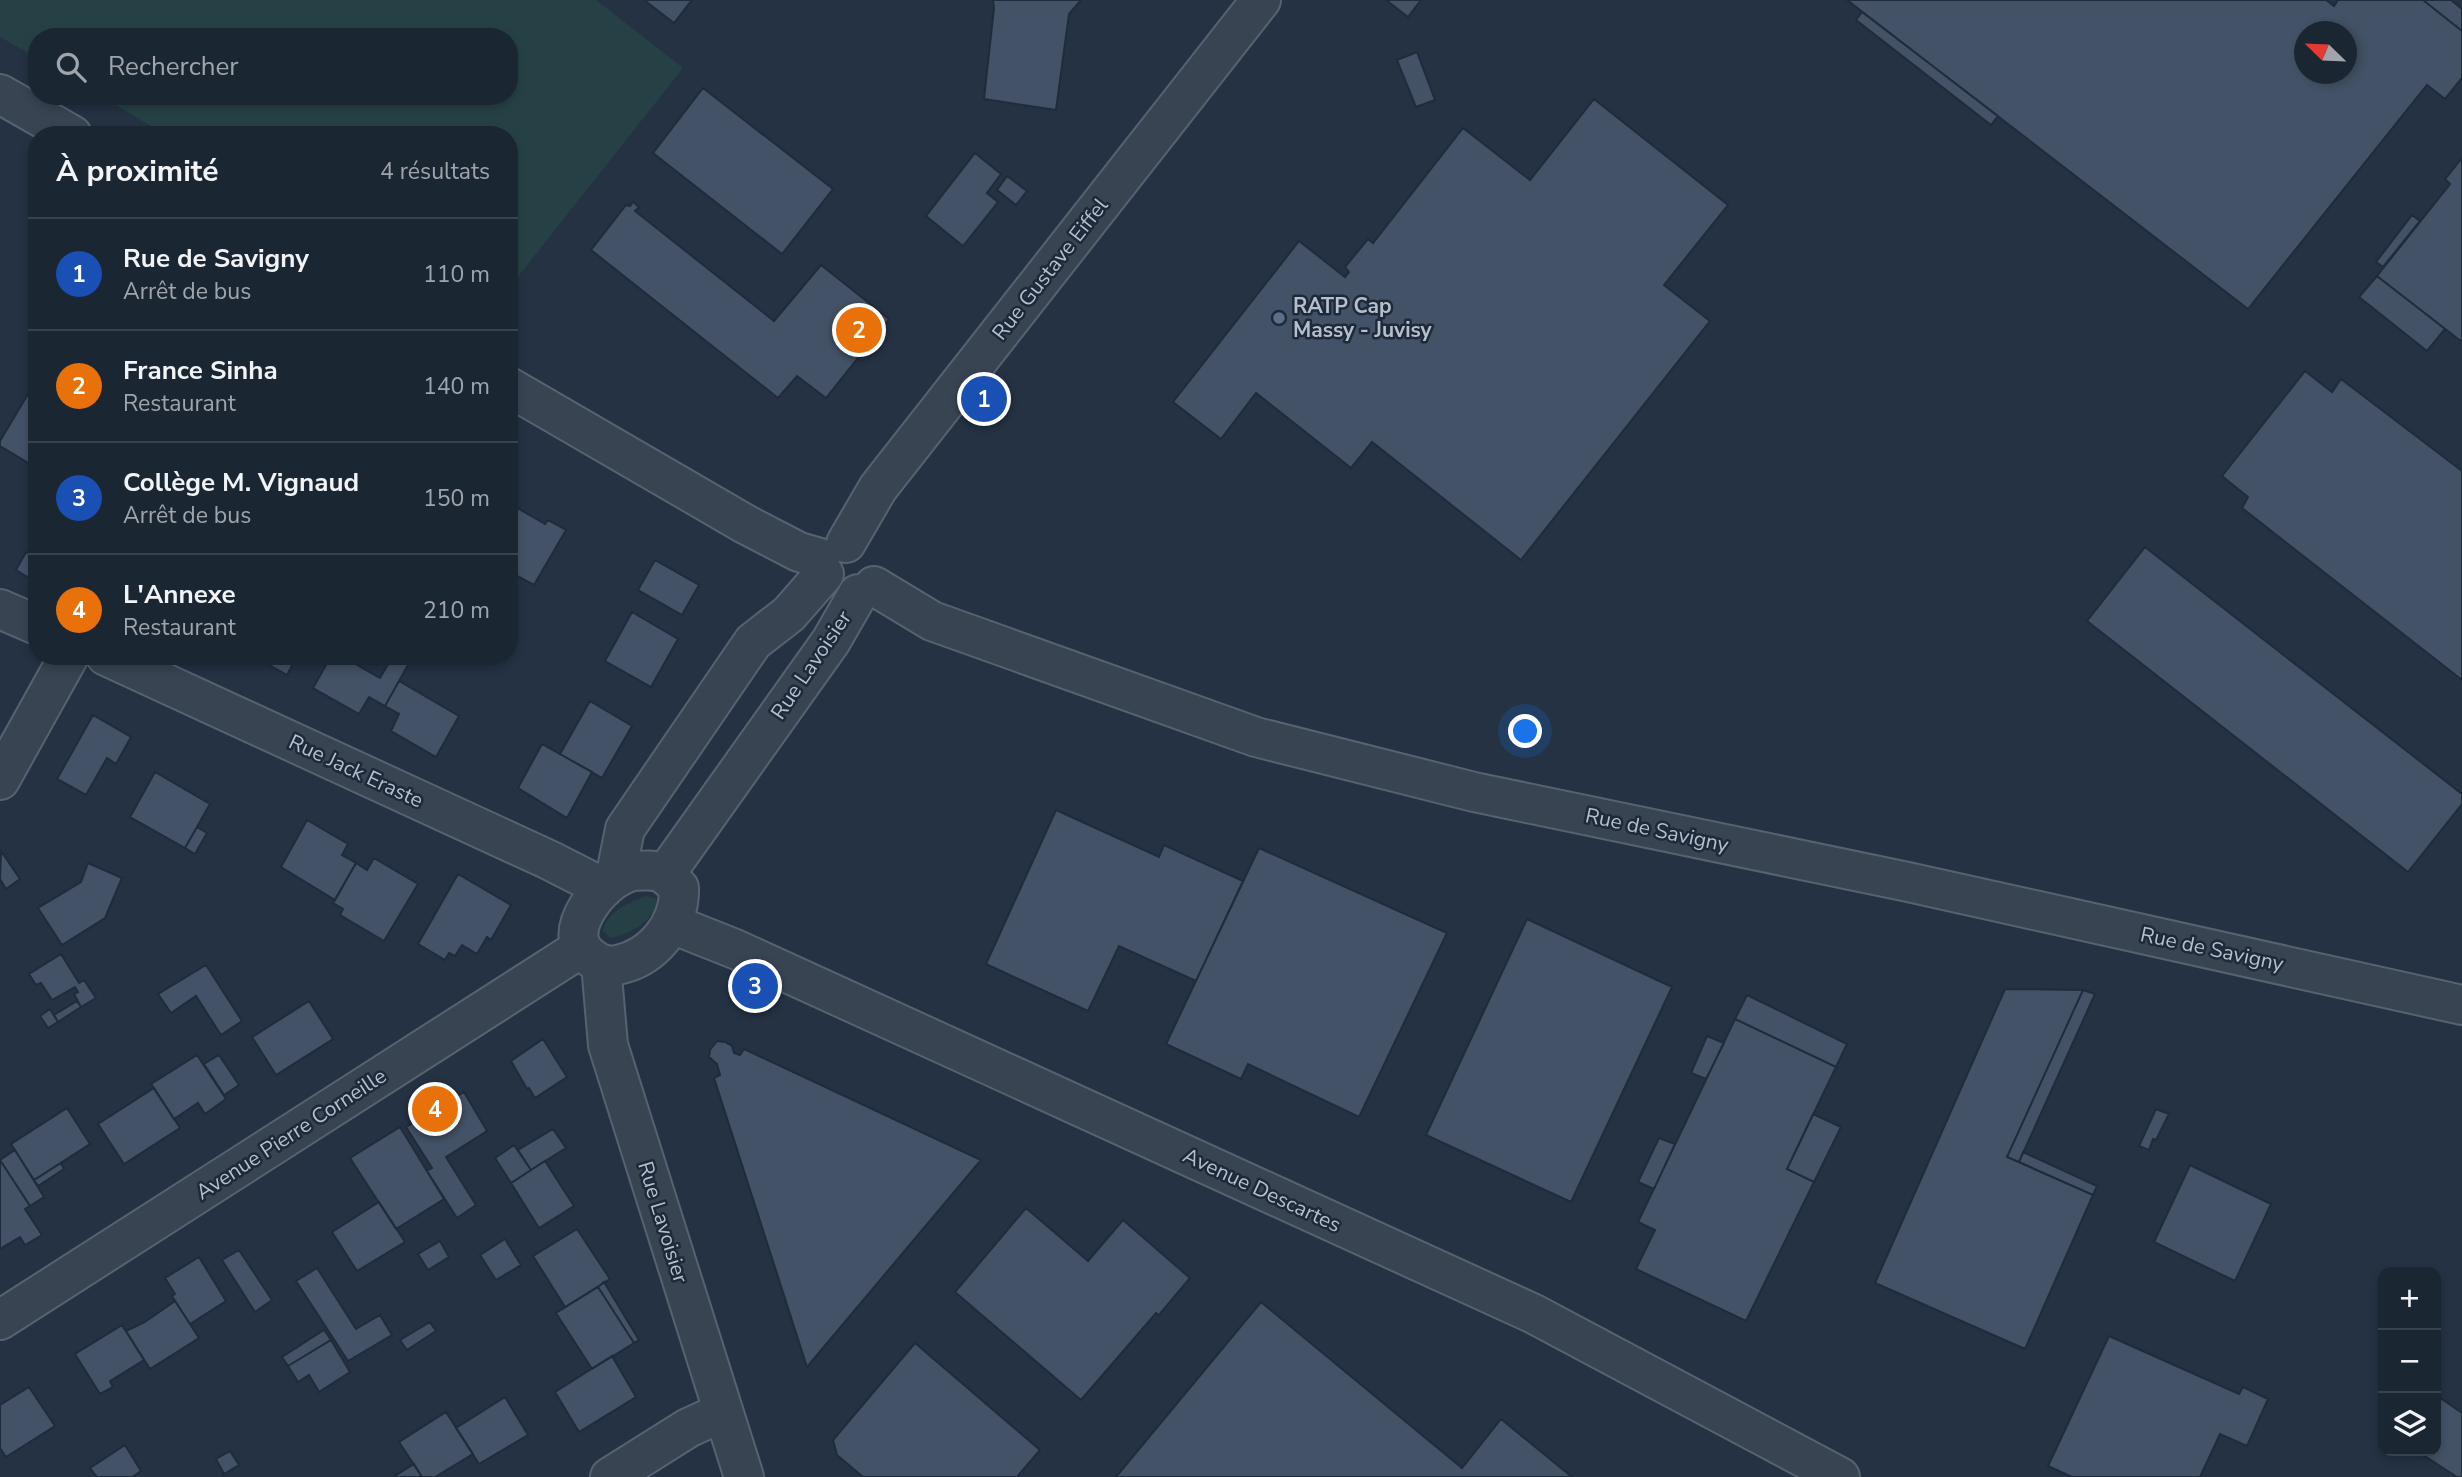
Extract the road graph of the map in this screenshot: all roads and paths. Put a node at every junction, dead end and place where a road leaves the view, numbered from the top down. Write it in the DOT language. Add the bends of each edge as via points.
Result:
graph roads {
  1 [pos="1261,0"];
  2 [pos="0,94"];
  3 [pos="56,126"];
  4 [pos="518,392"];
  5 [pos="830,558"];
  6 [pos="866,590"];
  7 [pos="0,609"];
  8 [pos="28,621"];
  9 [pos="64,665"];
  10 [pos="126,665"];
  11 [pos="0,780"];
  12 [pos="666,873"];
  13 [pos="609,883"];
  14 [pos="673,924"];
  15 [pos="591,956"];
  16 [pos="2462,1005"];
  17 [pos="0,1320"];
  18 [pos="723,1412"];
  19 [pos="610,1477"];
  20 [pos="744,1477"];
  21 [pos="1840,1477"];
  1 -- 5 [label="street, Rue Gustave Eiffel" via="878,488"];
  2 -- 3 [label="street"];
  4 -- 5 [label="street" via="799,552"];
  5 -- 6 [label="street, Rue de Savigny" via="833,582"];
  5 -- 13 [label="street, Rue Lavoisier" via="789,614 753,642 625,829"];
  6 -- 12 [label="street, Rue Lavoisier"];
  6 -- 16 [label="street, Rue de Savigny" via="932,621 1256,737 1474,792"];
  7 -- 8 [label="street"];
  9 -- 11 [label="street"];
  10 -- 13 [label="street, Rue Jack Eraste"];
  12 -- 13 [label="street" via="633,872"];
  12 -- 14 [label="street" via="679,888"];
  13 -- 15 [label="street" via="581,918 578,943"];
  14 -- 15 [label="street" via="639,958 615,966"];
  14 -- 21 [label="street, Avenue Descartes" via="735,948 1534,1314"];
  15 -- 17 [label="street, Avenue Pierre Corneille"];
  15 -- 18 [label="street, Rue Lavoisier" via="608,1045"];
  18 -- 19 [label="street" via="688,1428"];
  18 -- 20 [label="street, Rue Lavoisier"];
}
